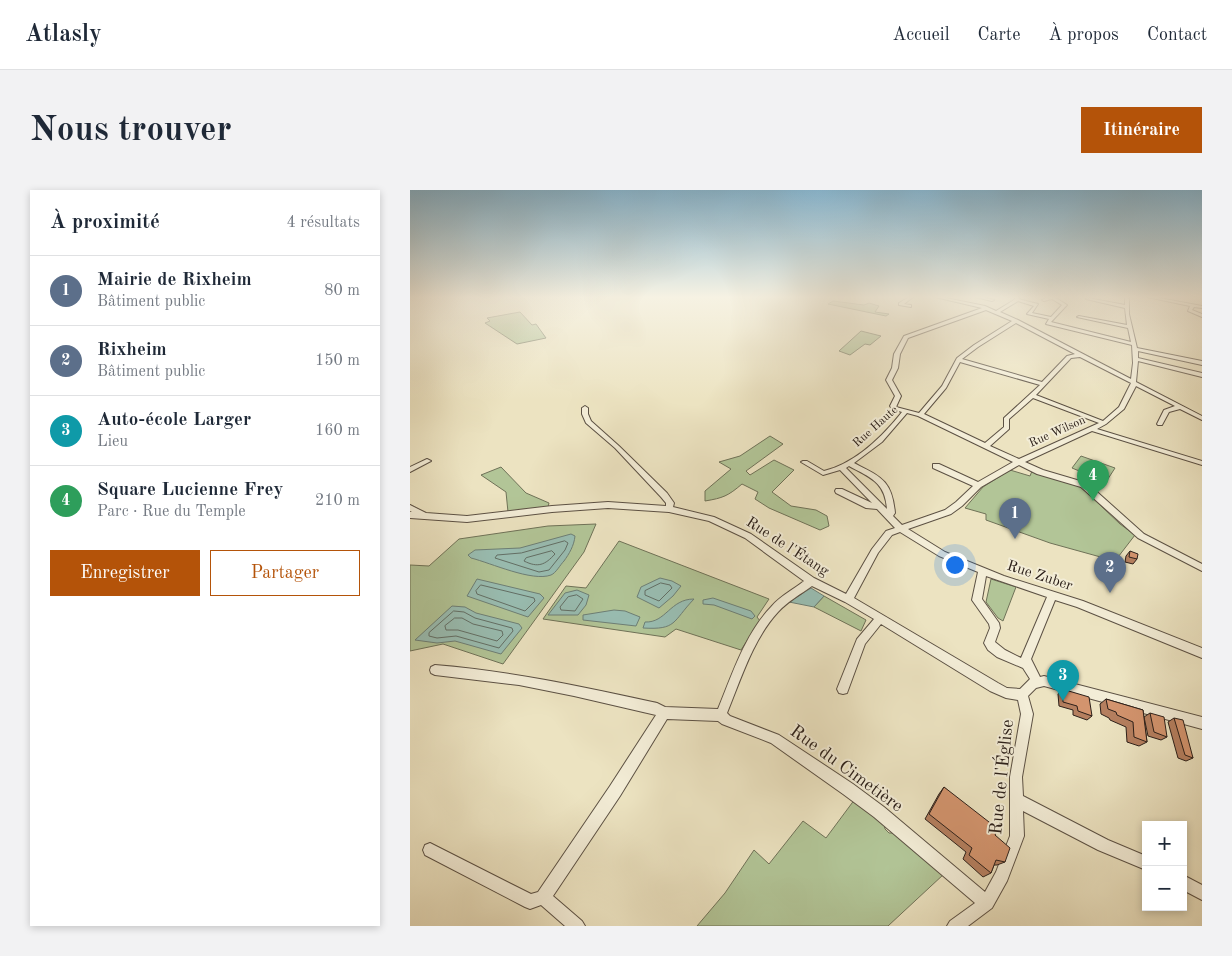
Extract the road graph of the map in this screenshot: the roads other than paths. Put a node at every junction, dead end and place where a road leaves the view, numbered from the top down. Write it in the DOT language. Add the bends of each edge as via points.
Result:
graph roads {
  1 [pos="922,331"];
  2 [pos="999,331"];
  3 [pos="1037,331"];
  4 [pos="1075,331"];
  5 [pos="1131,331"];
  6 [pos="1134,346"];
  7 [pos="1081,355"];
  8 [pos="1136,359"];
  9 [pos="958,360"];
  10 [pos="1202,363"];
  11 [pos="1202,375"];
  12 [pos="1134,383"];
  13 [pos="1043,384"];
  14 [pos="1032,396"];
  15 [pos="1180,407"];
  16 [pos="585,408"];
  17 [pos="905,412"];
  18 [pos="920,415"];
  19 [pos="1202,418"];
  20 [pos="1104,423"];
  21 [pos="1160,424"];
  22 [pos="1092,429"];
  23 [pos="986,446"];
  24 [pos="427,461"];
  25 [pos="805,462"];
  26 [pos="1017,462"];
  27 [pos="1202,463"];
  28 [pos="846,466"];
  29 [pos="936,466"];
  30 [pos="410,470"];
  31 [pos="978,485"];
  32 [pos="839,491"];
  33 [pos="959,504"];
  34 [pos="878,506"];
  35 [pos="410,508"];
  36 [pos="669,509"];
  37 [pos="410,515"];
  38 [pos="423,515"];
  39 [pos="889,515"];
  40 [pos="901,529"];
  41 [pos="1202,568"];
  42 [pos="983,570"];
  43 [pos="810,582"];
  44 [pos="1052,595"];
  45 [pos="848,599"];
  46 [pos="879,620"];
  47 [pos="1202,653"];
  48 [pos="1026,664"];
  49 [pos="434,670"];
  50 [pos="1037,681"];
  51 [pos="843,689"];
  52 [pos="1022,695"];
  53 [pos="664,713"];
  54 [pos="721,715"];
  55 [pos="1202,723"];
  56 [pos="1018,801"];
  57 [pos="430,850"];
  58 [pos="1142,862"];
  59 [pos="1187,884"];
  60 [pos="1202,893"];
  61 [pos="543,897"];
  62 [pos="987,903"];
  63 [pos="577,926"];
  64 [pos="955,926"];
  1 -- 17 [label="street" via="903,341 889,380 898,396 893,406"];
  2 -- 9 [label="street"];
  3 -- 7 [label="street"];
  4 -- 6 [label="street"];
  5 -- 6 [label="street, Rue Wilson"];
  6 -- 8 [label="street, Rue Wilson"];
  6 -- 10 [label="street"];
  7 -- 12 [label="street"];
  7 -- 13 [label="street" via="1069,357"];
  8 -- 11 [label="street"];
  8 -- 12 [label="street, Rue Wilson"];
  9 -- 13 [label="street"];
  9 -- 18 [label="street" via="944,387"];
  12 -- 15 [label="street"];
  12 -- 20 [label="street, Rue Wilson" via="1122,408"];
  13 -- 14 [label="street"];
  14 -- 20 [label="street"];
  14 -- 23 [label="street" via="1006,419 1007,428"];
  15 -- 19 [label="street"];
  15 -- 21 [label="street" via="1166,411"];
  16 -- 36 [label="street" via="588,422 664,495 670,503"];
  17 -- 18 [label="street, Rue Haute"];
  17 -- 28 [label="street, Rue Haute" via="896,424"];
  18 -- 23 [label="street, Rue Haute"];
  20 -- 22 [label="street, Rue Wilson"];
  22 -- 26 [label="street, Rue Wilson"];
  22 -- 27 [label="street"];
  23 -- 26 [label="street, Rue Haute"];
  24 -- 30 [label="street"];
  25 -- 28 [label="street" via="823,473"];
  26 -- 31 [label="street, Rue Wilson"];
  26 -- 41 [label="street" via="1084,485 1135,531"];
  28 -- 34 [label="street"];
  28 -- 39 [label="street" via="876,477 886,488 890,498"];
  29 -- 31 [label="street"];
  31 -- 33 [label="street, Rue Wilson"];
  32 -- 34 [label="street" via="869,506"];
  33 -- 40 [label="street, Rue Wilson" via="948,512"];
  34 -- 39 [label="street, Rue Zuber"];
  35 -- 38 [label="street, Rue de l'Étang"];
  36 -- 38 [label="street, Rue de l'Étang" via="608,505 467,519"];
  36 -- 43 [label="street, Rue de l'Étang" via="706,517 732,528 756,541"];
  37 -- 38 [label="street, Rue de l'Étang"];
  39 -- 40 [label="street, Rue Zuber"];
  40 -- 42 [label="street, Rue Zuber" via="942,554"];
  40 -- 45 [label="street, Rue Wilson" via="886,536"];
  42 -- 44 [label="street, Rue Zuber"];
  42 -- 48 [label="street" via="977,600 994,623 989,644"];
  43 -- 45 [label="street, Rue de l'Étang"];
  43 -- 54 [label="street" via="772,612 743,663"];
  44 -- 47 [label="street, Rue Zuber"];
  44 -- 48 [label="street"];
  45 -- 46 [label="street, Rue de l'Étang"];
  46 -- 51 [label="street" via="861,642"];
  46 -- 52 [label="street, Rue de l'Étang" via="994,687"];
  48 -- 50 [label="street"];
  49 -- 53 [label="street, Rue du Cimetière" via="469,672 557,688"];
  50 -- 52 [label="street"];
  50 -- 55 [label="street"];
  52 -- 56 [label="street, Rue de l'Église" via="1027,714 1016,777"];
  53 -- 54 [label="street, Rue du Cimetière"];
  53 -- 61 [label="street"];
  54 -- 62 [label="street, Rue du Cimetière" via="726,720 775,738 848,789"];
  56 -- 58 [label="street"];
  56 -- 62 [label="street, Rue de l'Église" via="1017,836 1002,876"];
  57 -- 61 [label="street" via="530,902"];
  59 -- 60 [label="street"];
  61 -- 63 [label="street"];
  62 -- 64 [label="street, Rue de l'Église"];
}
